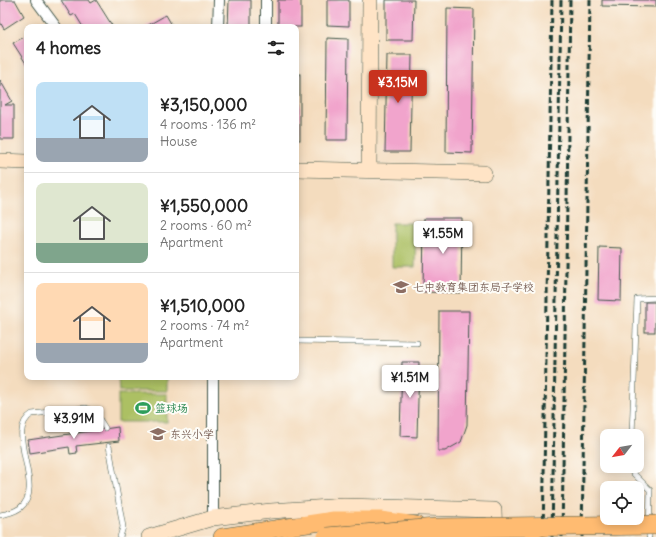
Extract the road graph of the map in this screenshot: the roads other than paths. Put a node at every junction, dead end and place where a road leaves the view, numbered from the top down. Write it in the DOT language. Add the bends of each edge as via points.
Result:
graph roads {
  1 [pos="36,0"];
  2 [pos="219,0"];
  3 [pos="266,0"];
  4 [pos="370,0"];
  5 [pos="54,24"];
  6 [pos="218,24"];
  7 [pos="266,24"];
  8 [pos="0,162"];
  9 [pos="24,162"];
  10 [pos="299,168"];
  11 [pos="368,170"];
  12 [pos="484,173"];
  13 [pos="656,298"];
  14 [pos="299,341"];
  15 [pos="417,343"];
  16 [pos="213,380"];
  17 [pos="105,428"];
  18 [pos="632,429"];
  19 [pos="109,446"];
  20 [pos="633,473"];
  21 [pos="0,515"];
  22 [pos="213,518"];
  23 [pos="656,525"];
  24 [pos="436,528"];
  25 [pos="120,537"];
  26 [pos="149,537"];
  27 [pos="222,537"];
  28 [pos="327,537"];
  29 [pos="495,537"];
  30 [pos="649,537"];
  1 -- 5 [label="street"];
  2 -- 6 [label="street"];
  3 -- 7 [label="street"];
  4 -- 11 [label="street"];
  8 -- 9 [label="street"];
  10 -- 11 [label="street"];
  11 -- 12 [label="street"];
  13 -- 18 [label="lane" via="637,299"];
  14 -- 15 [label="lane"];
  16 -- 22 [label="street"];
  17 -- 21 [label="lane" via="95,412 86,408 32,414 26,417 22,428 28,498 20,508"];
  19 -- 25 [label="lane" via="123,527"];
  20 -- 30 [label="lane" via="650,490"];
  22 -- 26 [label="street"];
  22 -- 29 [label="street" via="344,506 494,510"];
  23 -- 24 [label="highway, bridge"];
  24 -- 27 [label="main road, bridge" via="380,520 334,520"];
  24 -- 28 [label="highway, bridge"];
}
